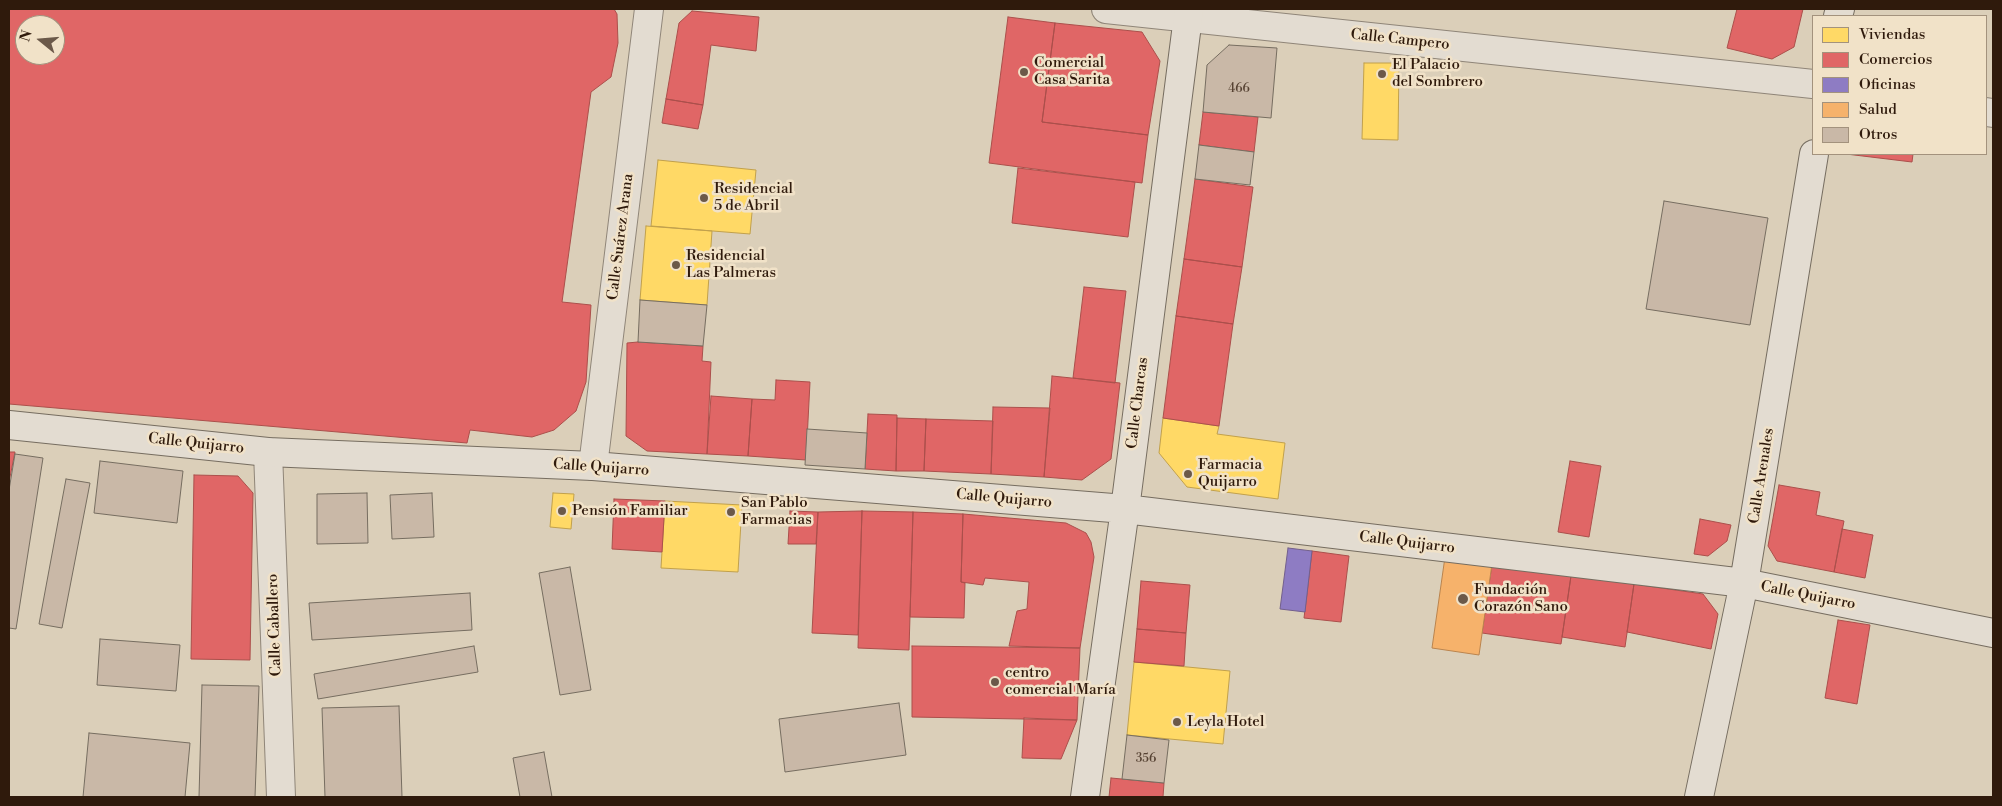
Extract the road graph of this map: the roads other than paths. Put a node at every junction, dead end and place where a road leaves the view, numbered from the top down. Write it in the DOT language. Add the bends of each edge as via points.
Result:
graph roads {
  1 [pos="649,9"];
  2 [pos="1106,9"];
  3 [pos="1188,13"];
  4 [pos="1812,84"];
  5 [pos="1814,155"];
  6 [pos="9,425"];
  7 [pos="268,452"];
  8 [pos="593,466"];
  9 [pos="1125,509"];
  10 [pos="1744,583"];
  11 [pos="1993,633"];
  12 [pos="281,797"];
  13 [pos="1085,797"];
  14 [pos="1699,797"];
  1 -- 8 [label="street, Calle Suárez Arana"];
  2 -- 3 [label="street, Calle Campero"];
  3 -- 4 [label="street, Calle Campero"];
  3 -- 9 [label="street, Calle Charcas"];
  5 -- 10 [label="street, Calle Arenales"];
  6 -- 7 [label="street, Calle Quijarro"];
  7 -- 8 [label="street, Calle Quijarro"];
  7 -- 12 [label="street, Calle Caballero"];
  8 -- 9 [label="street, Calle Quijarro"];
  9 -- 10 [label="street, Calle Quijarro"];
  9 -- 13 [label="street, Calle Charcas"];
  10 -- 11 [label="street, Calle Quijarro"];
  10 -- 14 [label="street, Calle Arenales"];
}
